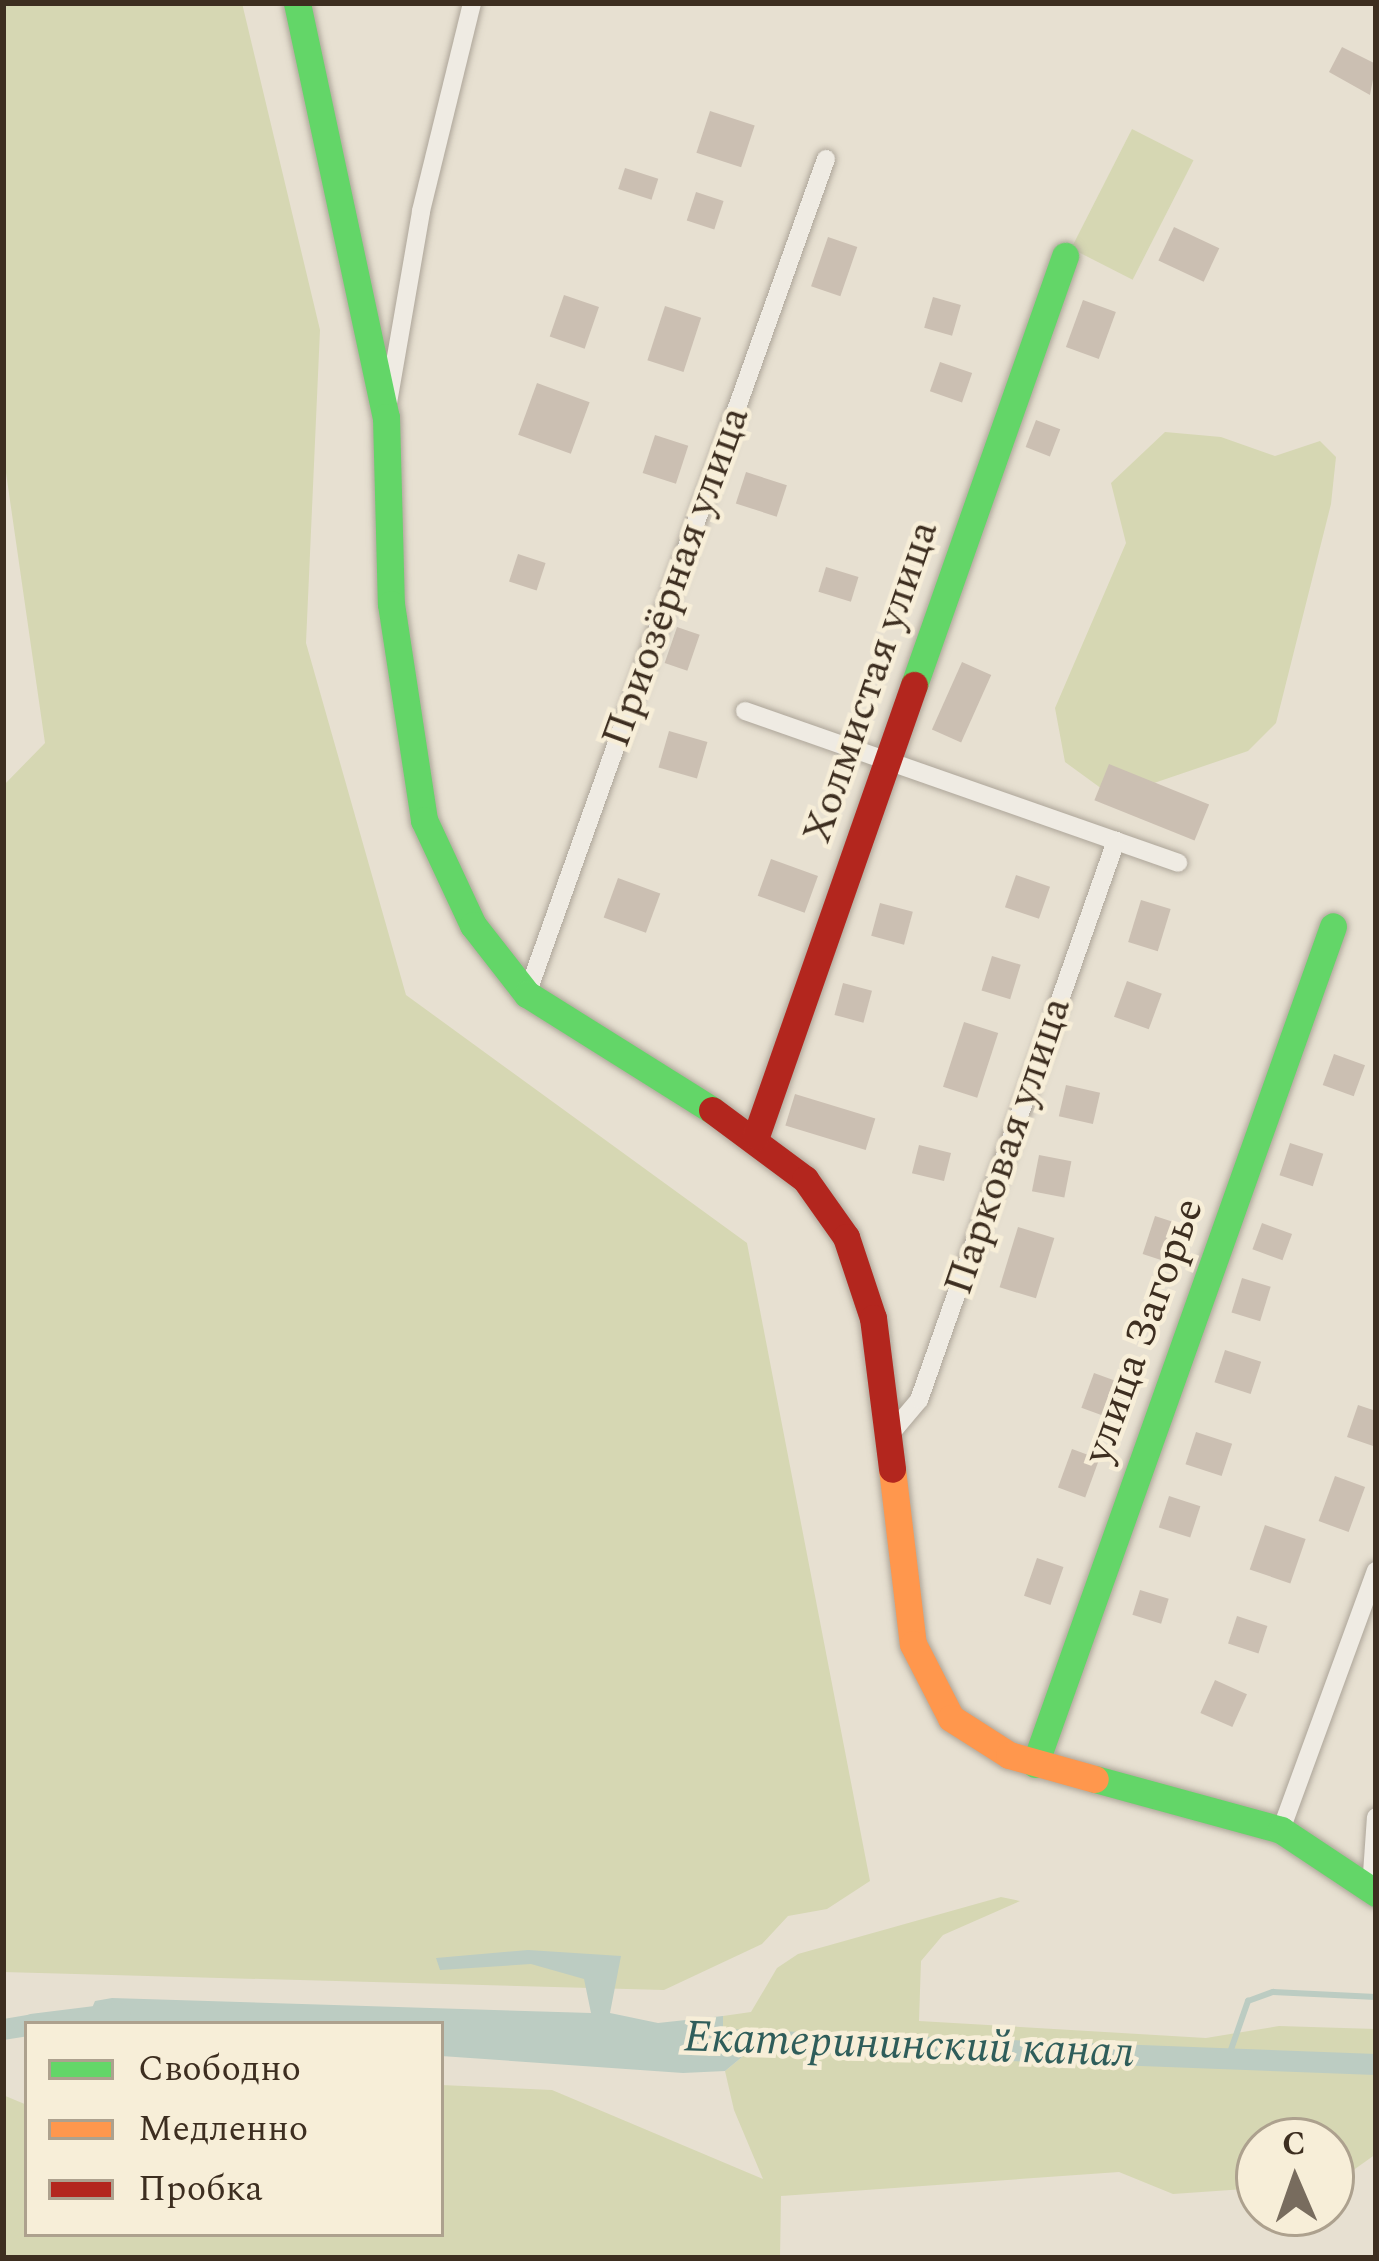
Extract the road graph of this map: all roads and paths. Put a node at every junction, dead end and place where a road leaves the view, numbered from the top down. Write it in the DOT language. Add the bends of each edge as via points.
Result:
graph roads {
  1 [pos="297,3"];
  2 [pos="472,3"];
  3 [pos="826,159"];
  4 [pos="1065,256"];
  5 [pos="386,417"];
  6 [pos="745,711"];
  7 [pos="887,760"];
  8 [pos="1116,841"];
  9 [pos="1178,862"];
  10 [pos="1333,926"];
  11 [pos="527,994"];
  12 [pos="757,1136"];
  13 [pos="884,1442"];
  14 [pos="1376,1571"];
  15 [pos="1035,1764"];
  16 [pos="1376,1817"];
  17 [pos="1281,1830"];
  18 [pos="1373,1890"];
  1 -- 5 [label="street"];
  2 -- 5 [label="street" via="421,212"];
  3 -- 11 [label="street, Приозёрная улица"];
  4 -- 7 [label="street, Холмистая улица"];
  5 -- 11 [label="street" via="391,604 412,771 448,879 472,925"];
  6 -- 7 [label="street"];
  7 -- 8 [label="street"];
  7 -- 12 [label="street, Холмистая улица"];
  8 -- 9 [label="street"];
  8 -- 13 [label="street, Парковая улица" via="919,1400"];
  10 -- 15 [label="street, улица Загорье"];
  11 -- 12 [label="street"];
  12 -- 13 [label="street" via="828,1207 864,1274"];
  13 -- 15 [label="street" via="913,1644 927,1683 951,1718 980,1740"];
  14 -- 17 [label="street"];
  15 -- 17 [label="street" via="1230,1810"];
  16 -- 18 [label="street"];
  17 -- 18 [label="street"];
}
